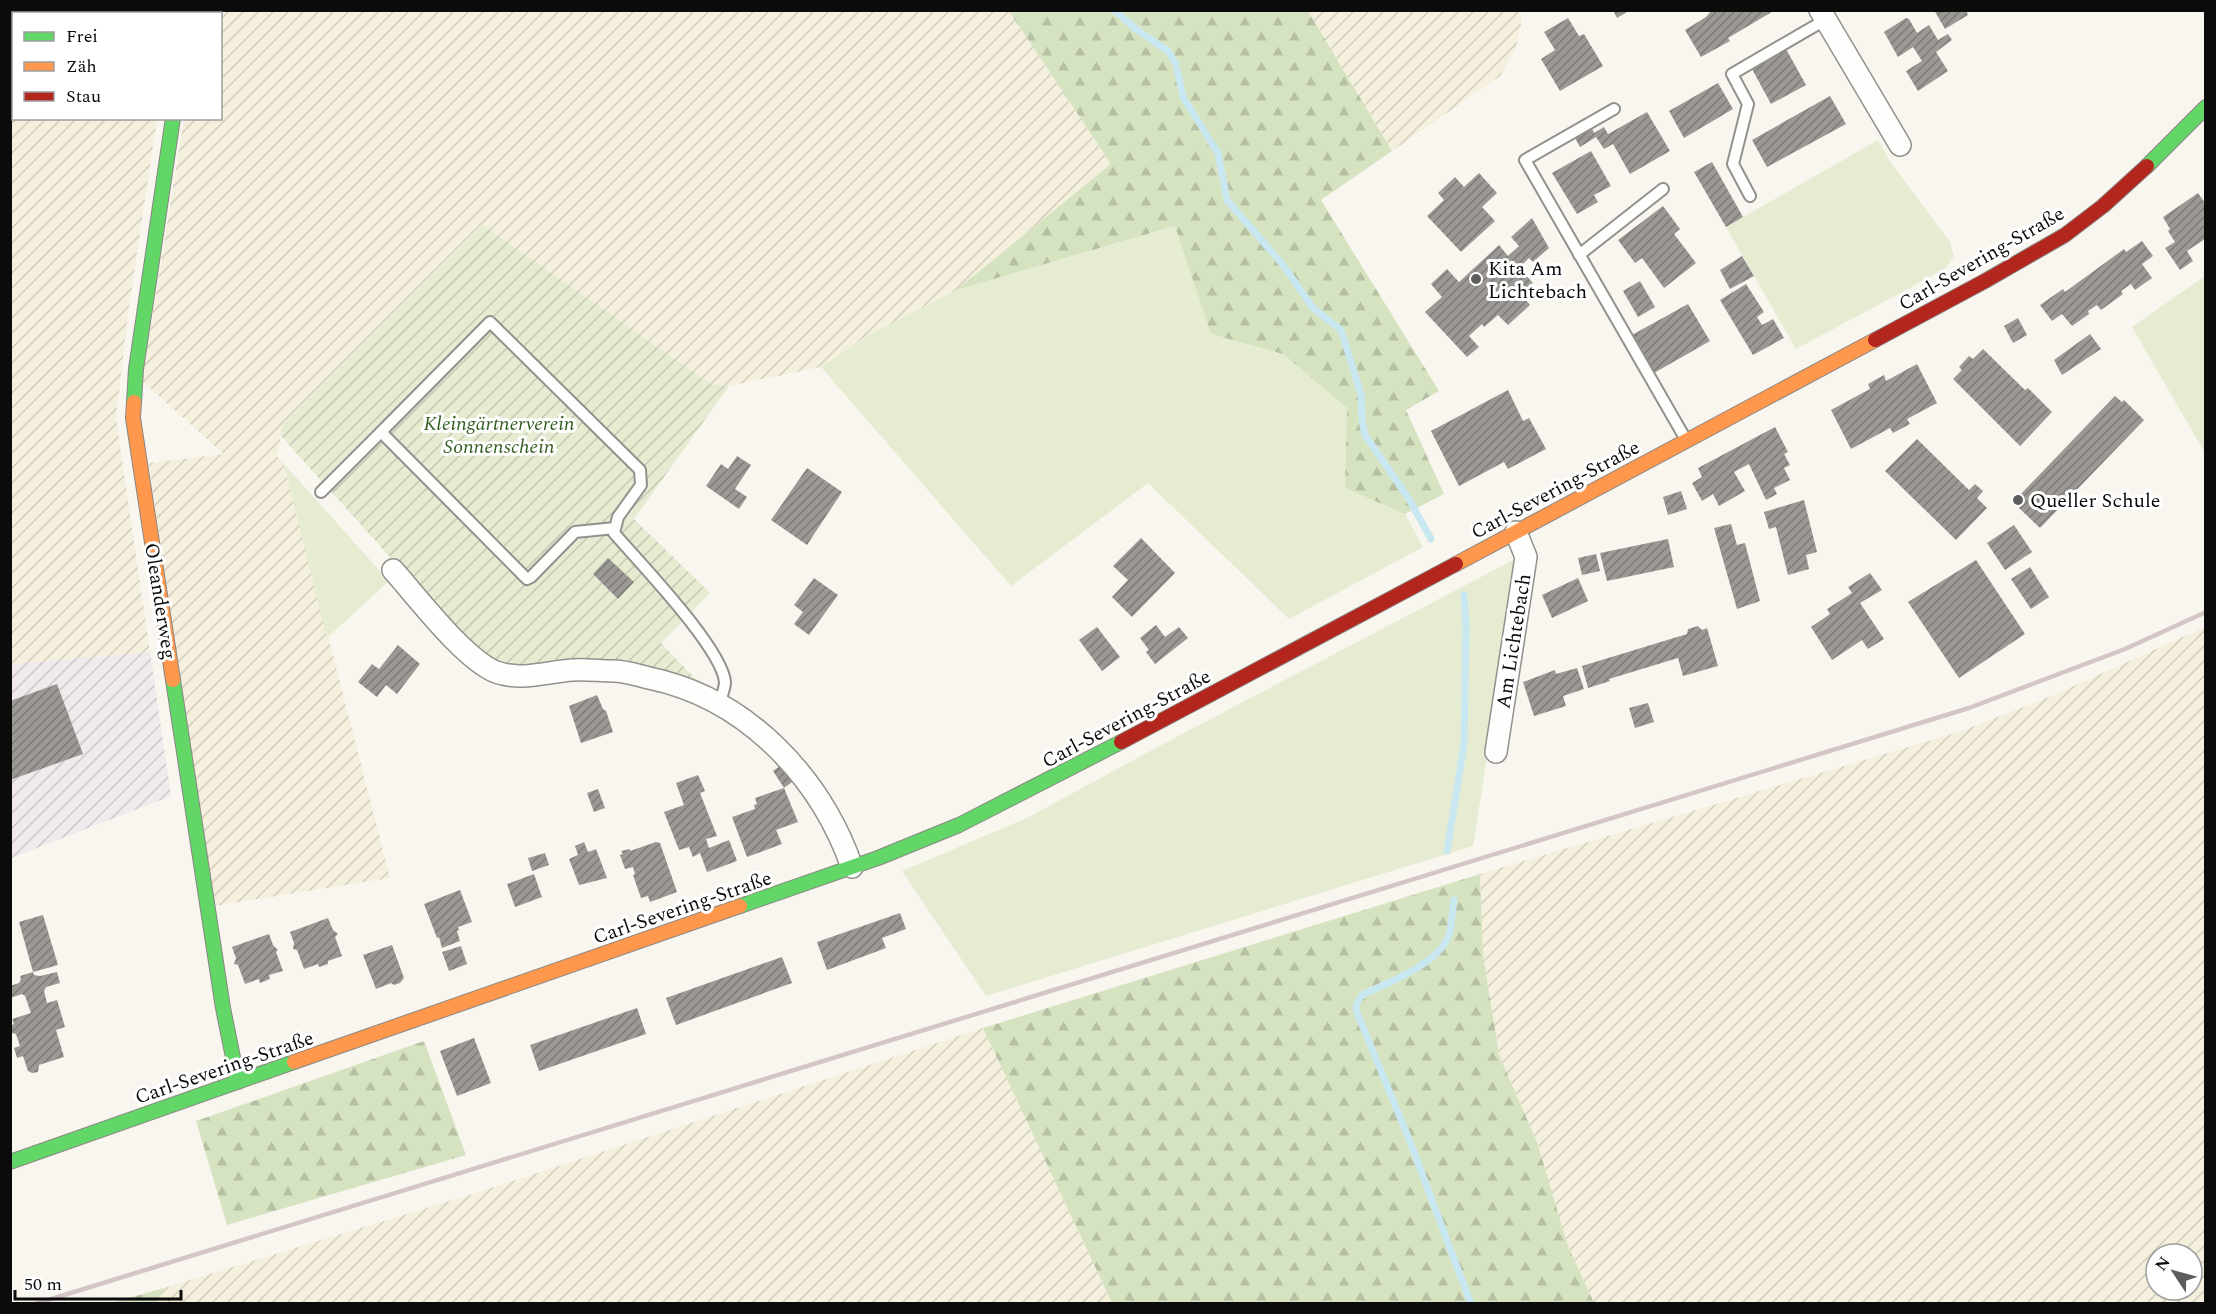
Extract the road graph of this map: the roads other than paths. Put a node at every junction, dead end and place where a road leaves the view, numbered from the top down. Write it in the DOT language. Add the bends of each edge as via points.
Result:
graph roads {
  1 [pos="1822,15"];
  2 [pos="2203,102"];
  3 [pos="1614,109"];
  4 [pos="173,120"];
  5 [pos="1900,145"];
  6 [pos="1663,189"];
  7 [pos="1750,196"];
  8 [pos="1579,255"];
  9 [pos="381,432"];
  10 [pos="1686,441"];
  11 [pos="321,492"];
  12 [pos="615,528"];
  13 [pos="1516,532"];
  14 [pos="393,570"];
  15 [pos="719,704"];
  16 [pos="1496,752"];
  17 [pos="852,867"];
  18 [pos="238,1082"];
  19 [pos="10,1162"];
  1 -- 5 [label="street"];
  1 -- 7 [label="lane" via="1732,74 1748,104 1733,164"];
  2 -- 10 [label="street, Carl-Severing-Straße" via="2176,137 2114,197 2065,234"];
  3 -- 8 [label="lane" via="1525,160"];
  4 -- 18 [label="street, Oleanderweg" via="136,369 133,418"];
  6 -- 8 [label="lane"];
  8 -- 10 [label="lane"];
  9 -- 11 [label="lane"];
  9 -- 12 [label="lane" via="527,579 575,532"];
  9 -- 12 [label="lane" via="490,322 640,470 641,485 618,517"];
  10 -- 13 [label="street, Carl-Severing-Straße"];
  12 -- 15 [label="lane" via="614,533 686,617 721,665 725,684"];
  13 -- 16 [label="street, Am Lichtebach" via="1526,557"];
  13 -- 17 [label="street, Carl-Severing-Straße" via="1013,799 912,845"];
  14 -- 15 [label="street" via="473,658 498,672 516,677 574,670 618,671 681,686"];
  15 -- 17 [label="street" via="760,732 794,764 832,819"];
  17 -- 18 [label="street, Carl-Severing-Straße"];
  18 -- 19 [label="street, Carl-Severing-Straße"];
}
